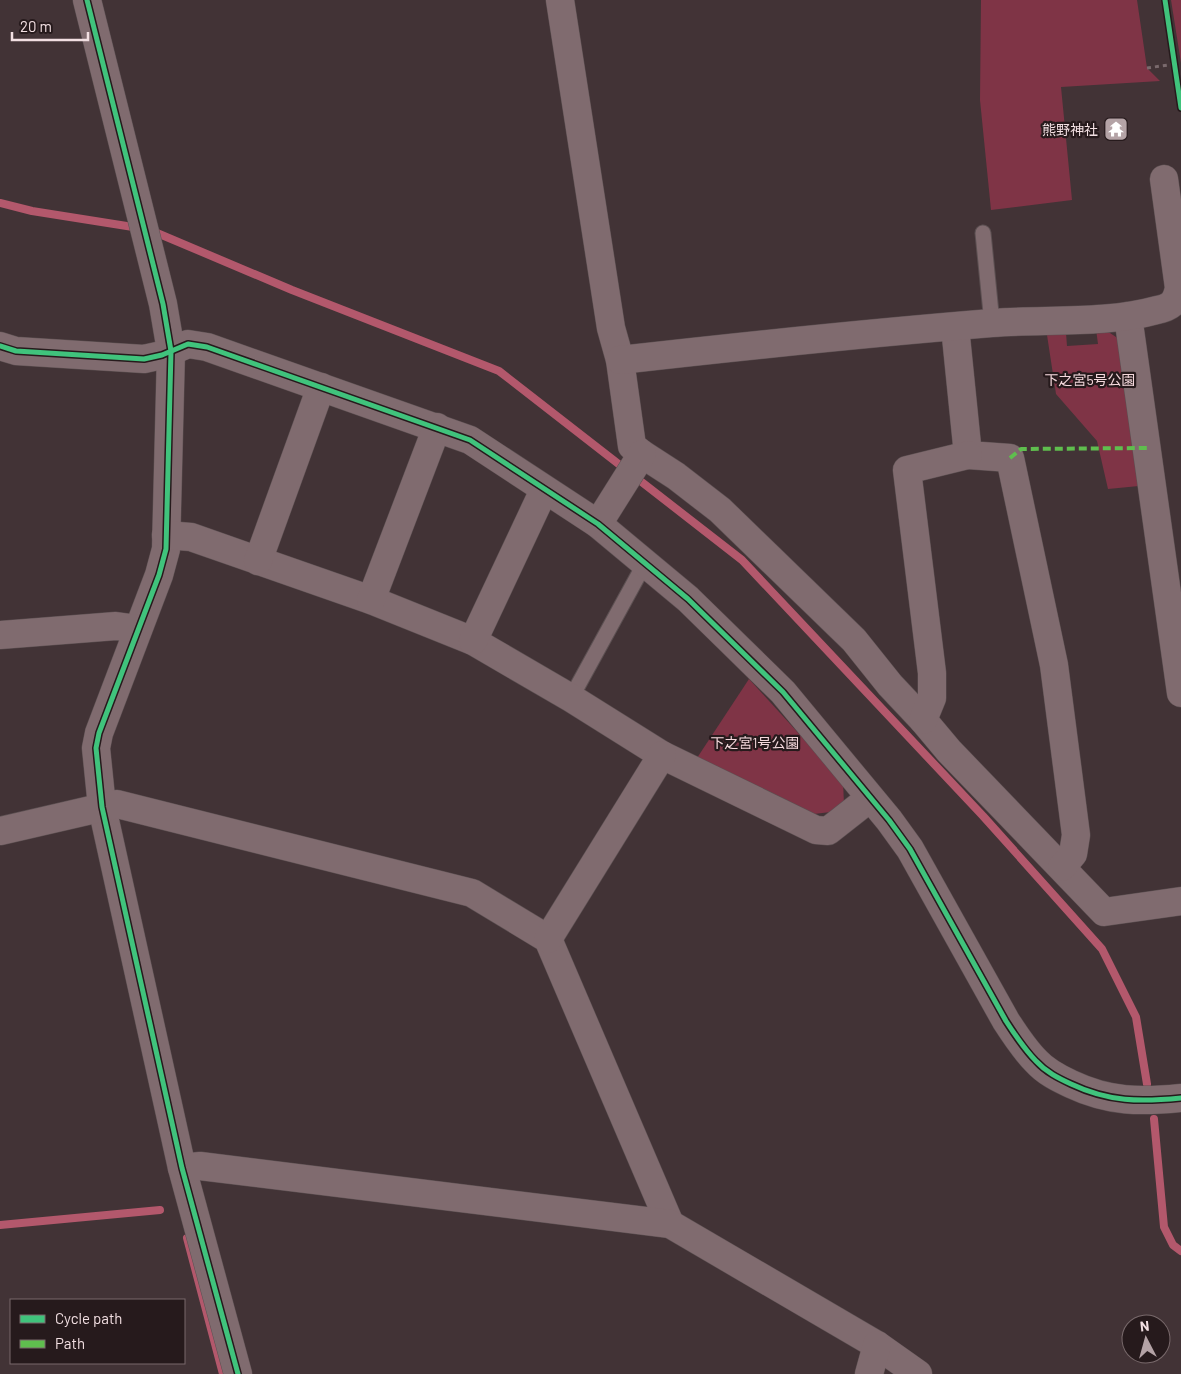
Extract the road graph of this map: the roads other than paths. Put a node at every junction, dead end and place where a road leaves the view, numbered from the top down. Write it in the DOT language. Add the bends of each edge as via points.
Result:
graph roads {
  1 [pos="87,0"];
  2 [pos="560,0"];
  3 [pos="1164,179"];
  4 [pos="983,233"];
  5 [pos="1128,316"];
  6 [pos="992,323"];
  7 [pos="955,327"];
  8 [pos="0,346"];
  9 [pos="171,351"];
  10 [pos="620,360"];
  11 [pos="321,387"];
  12 [pos="437,427"];
  13 [pos="642,454"];
  14 [pos="968,455"];
  15 [pos="544,490"];
  16 [pos="598,524"];
  17 [pos="166,535"];
  18 [pos="258,561"];
  19 [pos="646,563"];
  20 [pos="371,600"];
  21 [pos="138,629"];
  22 [pos="0,635"];
  23 [pos="473,641"];
  24 [pos="1181,693"];
  25 [pos="571,698"];
  26 [pos="923,720"];
  27 [pos="662,754"];
  28 [pos="870,798"];
  29 [pos="102,807"];
  30 [pos="0,831"];
  31 [pos="1062,867"];
  32 [pos="1181,902"];
  33 [pos="548,939"];
  34 [pos="1181,1098"];
  35 [pos="182,1168"];
  36 [pos="670,1224"];
  37 [pos="877,1345"];
  38 [pos="238,1374"];
  39 [pos="869,1374"];
  40 [pos="918,1374"];
  1 -- 9 [label="street" via="163,304"];
  2 -- 10 [label="street" via="611,328"];
  3 -- 5 [label="street" via="1179,288 1177,299 1159,310"];
  4 -- 6 [label="lane"];
  5 -- 6 [label="street"];
  5 -- 24 [label="street"];
  6 -- 7 [label="street"];
  7 -- 10 [label="street"];
  7 -- 14 [label="street"];
  8 -- 9 [label="street" via="16,352 144,359"];
  9 -- 11 [label="street" via="188,344 207,348"];
  9 -- 17 [label="street"];
  10 -- 13 [label="street" via="632,446"];
  11 -- 12 [label="street"];
  11 -- 18 [label="street"];
  12 -- 15 [label="street" via="470,440"];
  12 -- 20 [label="street"];
  13 -- 16 [label="street"];
  13 -- 26 [label="street" via="720,510 854,640"];
  14 -- 26 [label="street" via="907,470 932,673 932,698"];
  14 -- 31 [label="street" via="1010,458 1054,665 1076,834 1073,854"];
  15 -- 16 [label="street"];
  15 -- 23 [label="street"];
  16 -- 19 [label="street"];
  17 -- 18 [label="street" via="191,538"];
  17 -- 21 [label="street" via="163,564"];
  18 -- 20 [label="street"];
  19 -- 25 [label="lane"];
  19 -- 28 [label="street" via="688,599 783,692"];
  20 -- 23 [label="street"];
  21 -- 22 [label="street" via="116,626"];
  21 -- 29 [label="street" via="99,733 96,748"];
  23 -- 25 [label="street"];
  25 -- 27 [label="street"];
  26 -- 31 [label="street"];
  27 -- 28 [label="street" via="816,830 828,831"];
  27 -- 33 [label="street"];
  28 -- 34 [label="street" via="910,849 1006,1021 1036,1062 1053,1076 1101,1096 1139,1101"];
  29 -- 30 [label="street"];
  29 -- 33 [label="street" via="124,805 472,893"];
  29 -- 35 [label="street"];
  31 -- 32 [label="street" via="1104,912"];
  33 -- 36 [label="street"];
  35 -- 36 [label="street" via="200,1166"];
  35 -- 38 [label="street"];
  36 -- 37 [label="street"];
  37 -- 39 [label="street"];
  37 -- 40 [label="street"];
}
